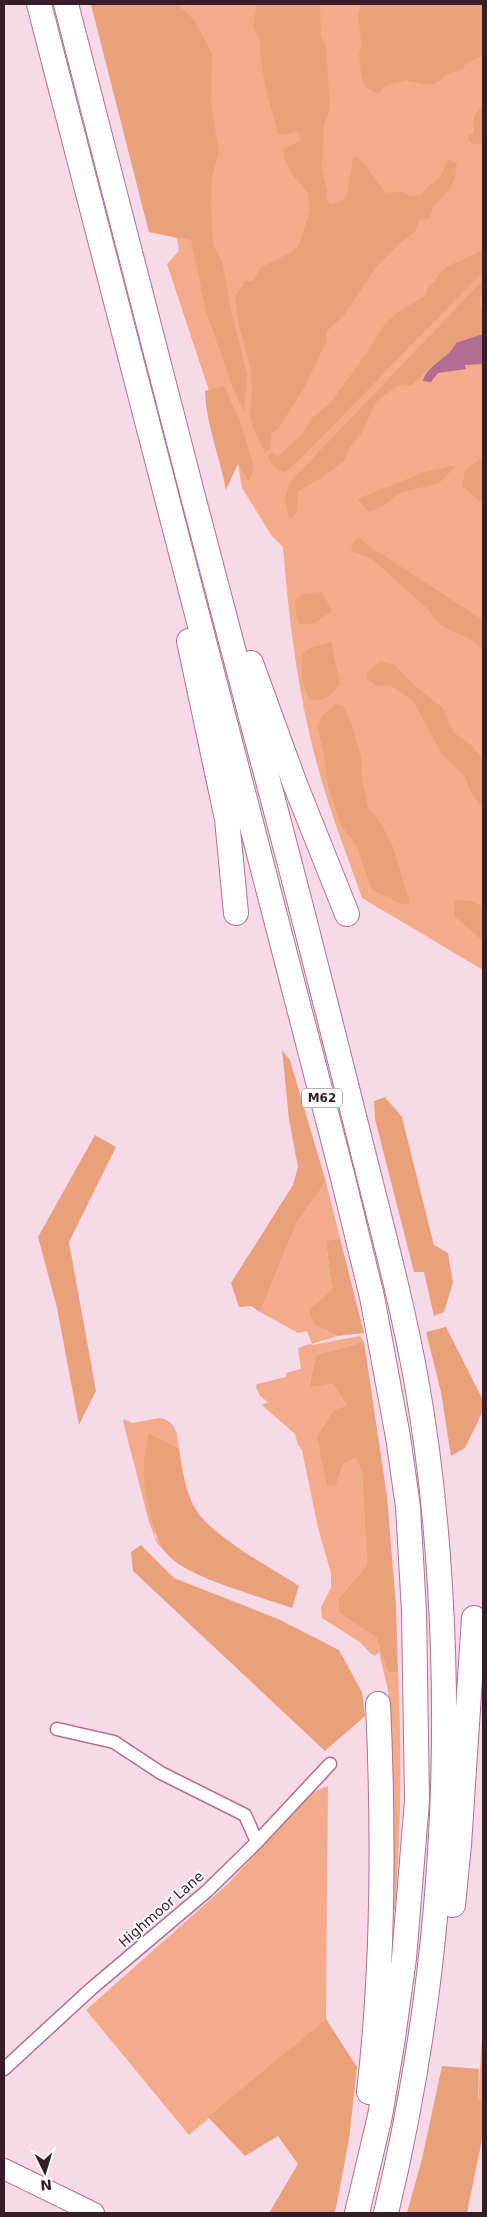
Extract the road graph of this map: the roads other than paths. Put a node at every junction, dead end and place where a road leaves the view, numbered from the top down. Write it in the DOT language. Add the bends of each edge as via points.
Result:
graph roads {
  1 [pos="39,4"];
  2 [pos="66,4"];
  3 [pos="172,517"];
  4 [pos="200,523"];
  5 [pos="236,913"];
  6 [pos="348,914"];
  7 [pos="474,1618"];
  8 [pos="378,1704"];
  9 [pos="57,1729"];
  10 [pos="330,1764"];
  11 [pos="257,1842"];
  12 [pos="418,2064"];
  13 [pos="4,2069"];
  14 [pos="4,2169"];
  15 [pos="94,2213"];
  16 [pos="356,2213"];
  17 [pos="386,2213"];
  1 -- 3 [label="highway, M62"];
  2 -- 4 [label="highway, M62"];
  3 -- 5 [label="highway" via="190,650 227,819"];
  3 -- 16 [label="highway, M62" via="372,1297 408,1506 414,1611 417,1801 406,1938 393,2038 380,2116"];
  4 -- 6 [label="highway" via="294,784"];
  4 -- 12 [label="highway, M62" via="303,910 397,1289 427,1454 438,1563 446,1733 434,1942"];
  7 -- 12 [label="highway" via="452,1916 441,1988"];
  8 -- 16 [label="highway" via="383,1854 380,1947 373,2061"];
  9 -- 11 [label="street" via="114,1742 161,1773 245,1815"];
  10 -- 11 [label="street, Highmoor Lane"];
  11 -- 13 [label="street, Highmoor Lane" via="207,1891 91,1989"];
  12 -- 17 [label="highway, M62"];
  14 -- 15 [label="main road"];
}
